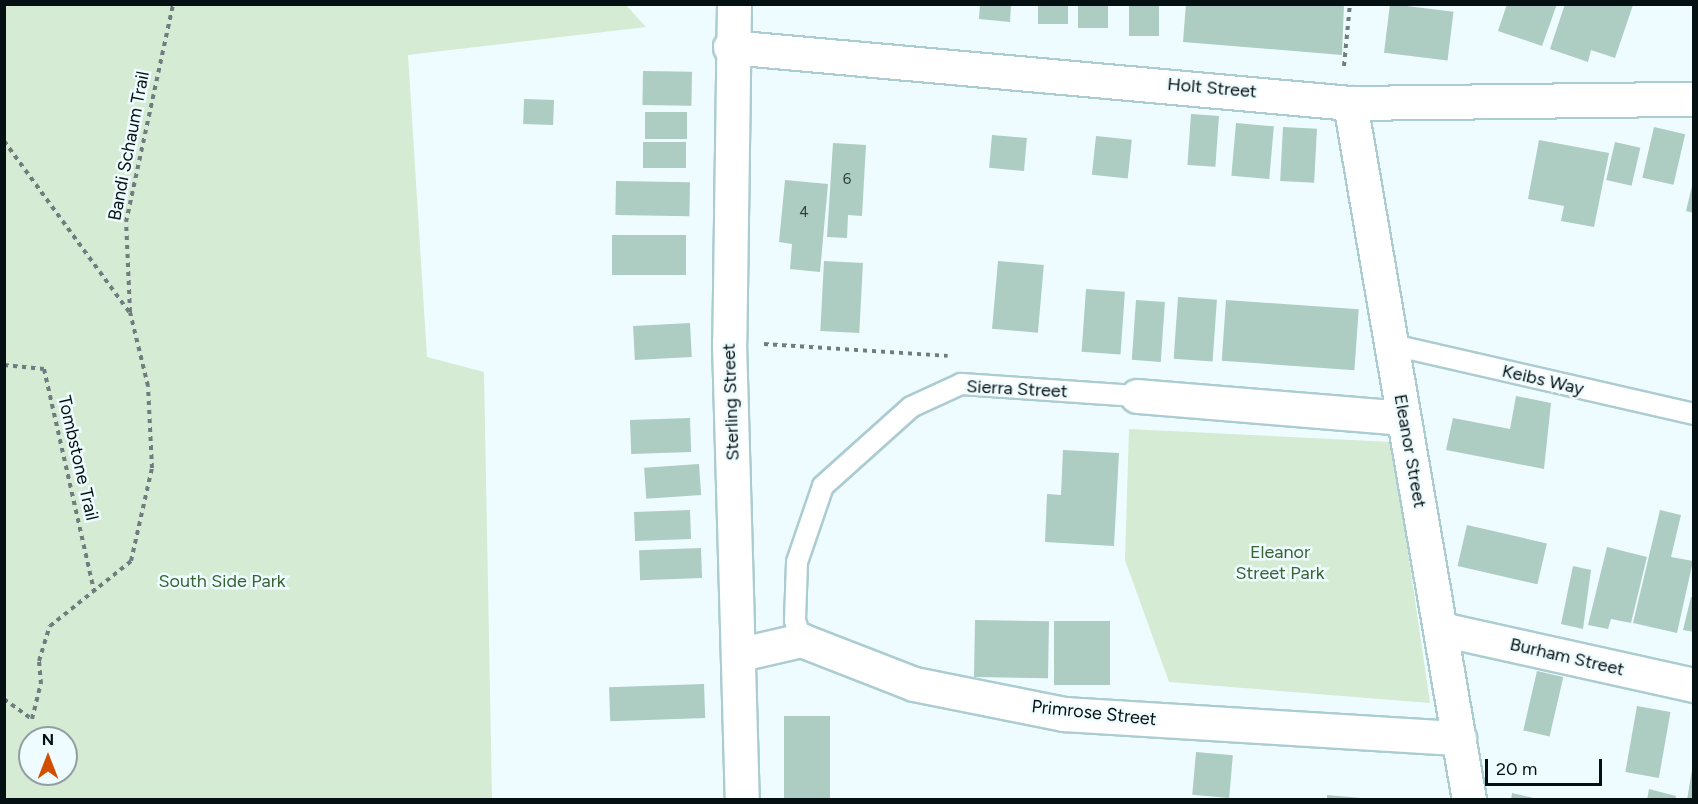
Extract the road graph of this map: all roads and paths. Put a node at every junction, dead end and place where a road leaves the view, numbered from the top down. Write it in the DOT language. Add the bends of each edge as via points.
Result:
graph roads {
  1 [pos="173,4"];
  2 [pos="734,4"];
  3 [pos="1350,4"];
  4 [pos="730,47"];
  5 [pos="1346,90"];
  6 [pos="1694,99"];
  7 [pos="4,141"];
  8 [pos="130,312"];
  9 [pos="754,343"];
  10 [pos="1393,345"];
  11 [pos="962,357"];
  12 [pos="4,366"];
  13 [pos="1137,396"];
  14 [pos="1694,414"];
  15 [pos="1403,418"];
  16 [pos="94,591"];
  17 [pos="1441,629"];
  18 [pos="801,640"];
  19 [pos="741,654"];
  20 [pos="1694,685"];
  21 [pos="4,699"];
  22 [pos="1459,738"];
  23 [pos="742,800"];
  24 [pos="1469,800"];
  1 -- 8 [label="path, Bandi Schaum Trail" via="126,222"];
  2 -- 4 [label="street, Sterling Street"];
  3 -- 5 [label="path"];
  4 -- 5 [label="street, Holt Street"];
  4 -- 19 [label="street, Sterling Street" via="729,342"];
  5 -- 6 [label="street, Holt Street"];
  5 -- 10 [label="street, Eleanor Street"];
  7 -- 8 [label="path"];
  8 -- 16 [label="path, Bandi Schaum Trail" via="148,386 152,468 131,561"];
  9 -- 11 [label="path, Sierra Street"];
  10 -- 14 [label="lane, Keibs Way"];
  10 -- 15 [label="street, Eleanor Street"];
  12 -- 16 [label="path, Tombstone Trail" via="44,369"];
  13 -- 15 [label="street, Sierra Street"];
  13 -- 18 [label="lane, Sierra Street" via="961,384 911,407 823,486 797,562 795,620"];
  15 -- 17 [label="street, Eleanor Street"];
  16 -- 21 [label="path, Bandi Schaum Trail" via="50,626 39,661 40,684 32,719"];
  17 -- 20 [label="street, Burham Street"];
  17 -- 22 [label="street, Eleanor Street"];
  18 -- 19 [label="street"];
  18 -- 22 [label="street, Primrose Street" via="914,684 1064,714"];
  19 -- 23 [label="street, Sterling Street"];
  22 -- 24 [label="street, Eleanor Street"];
}
